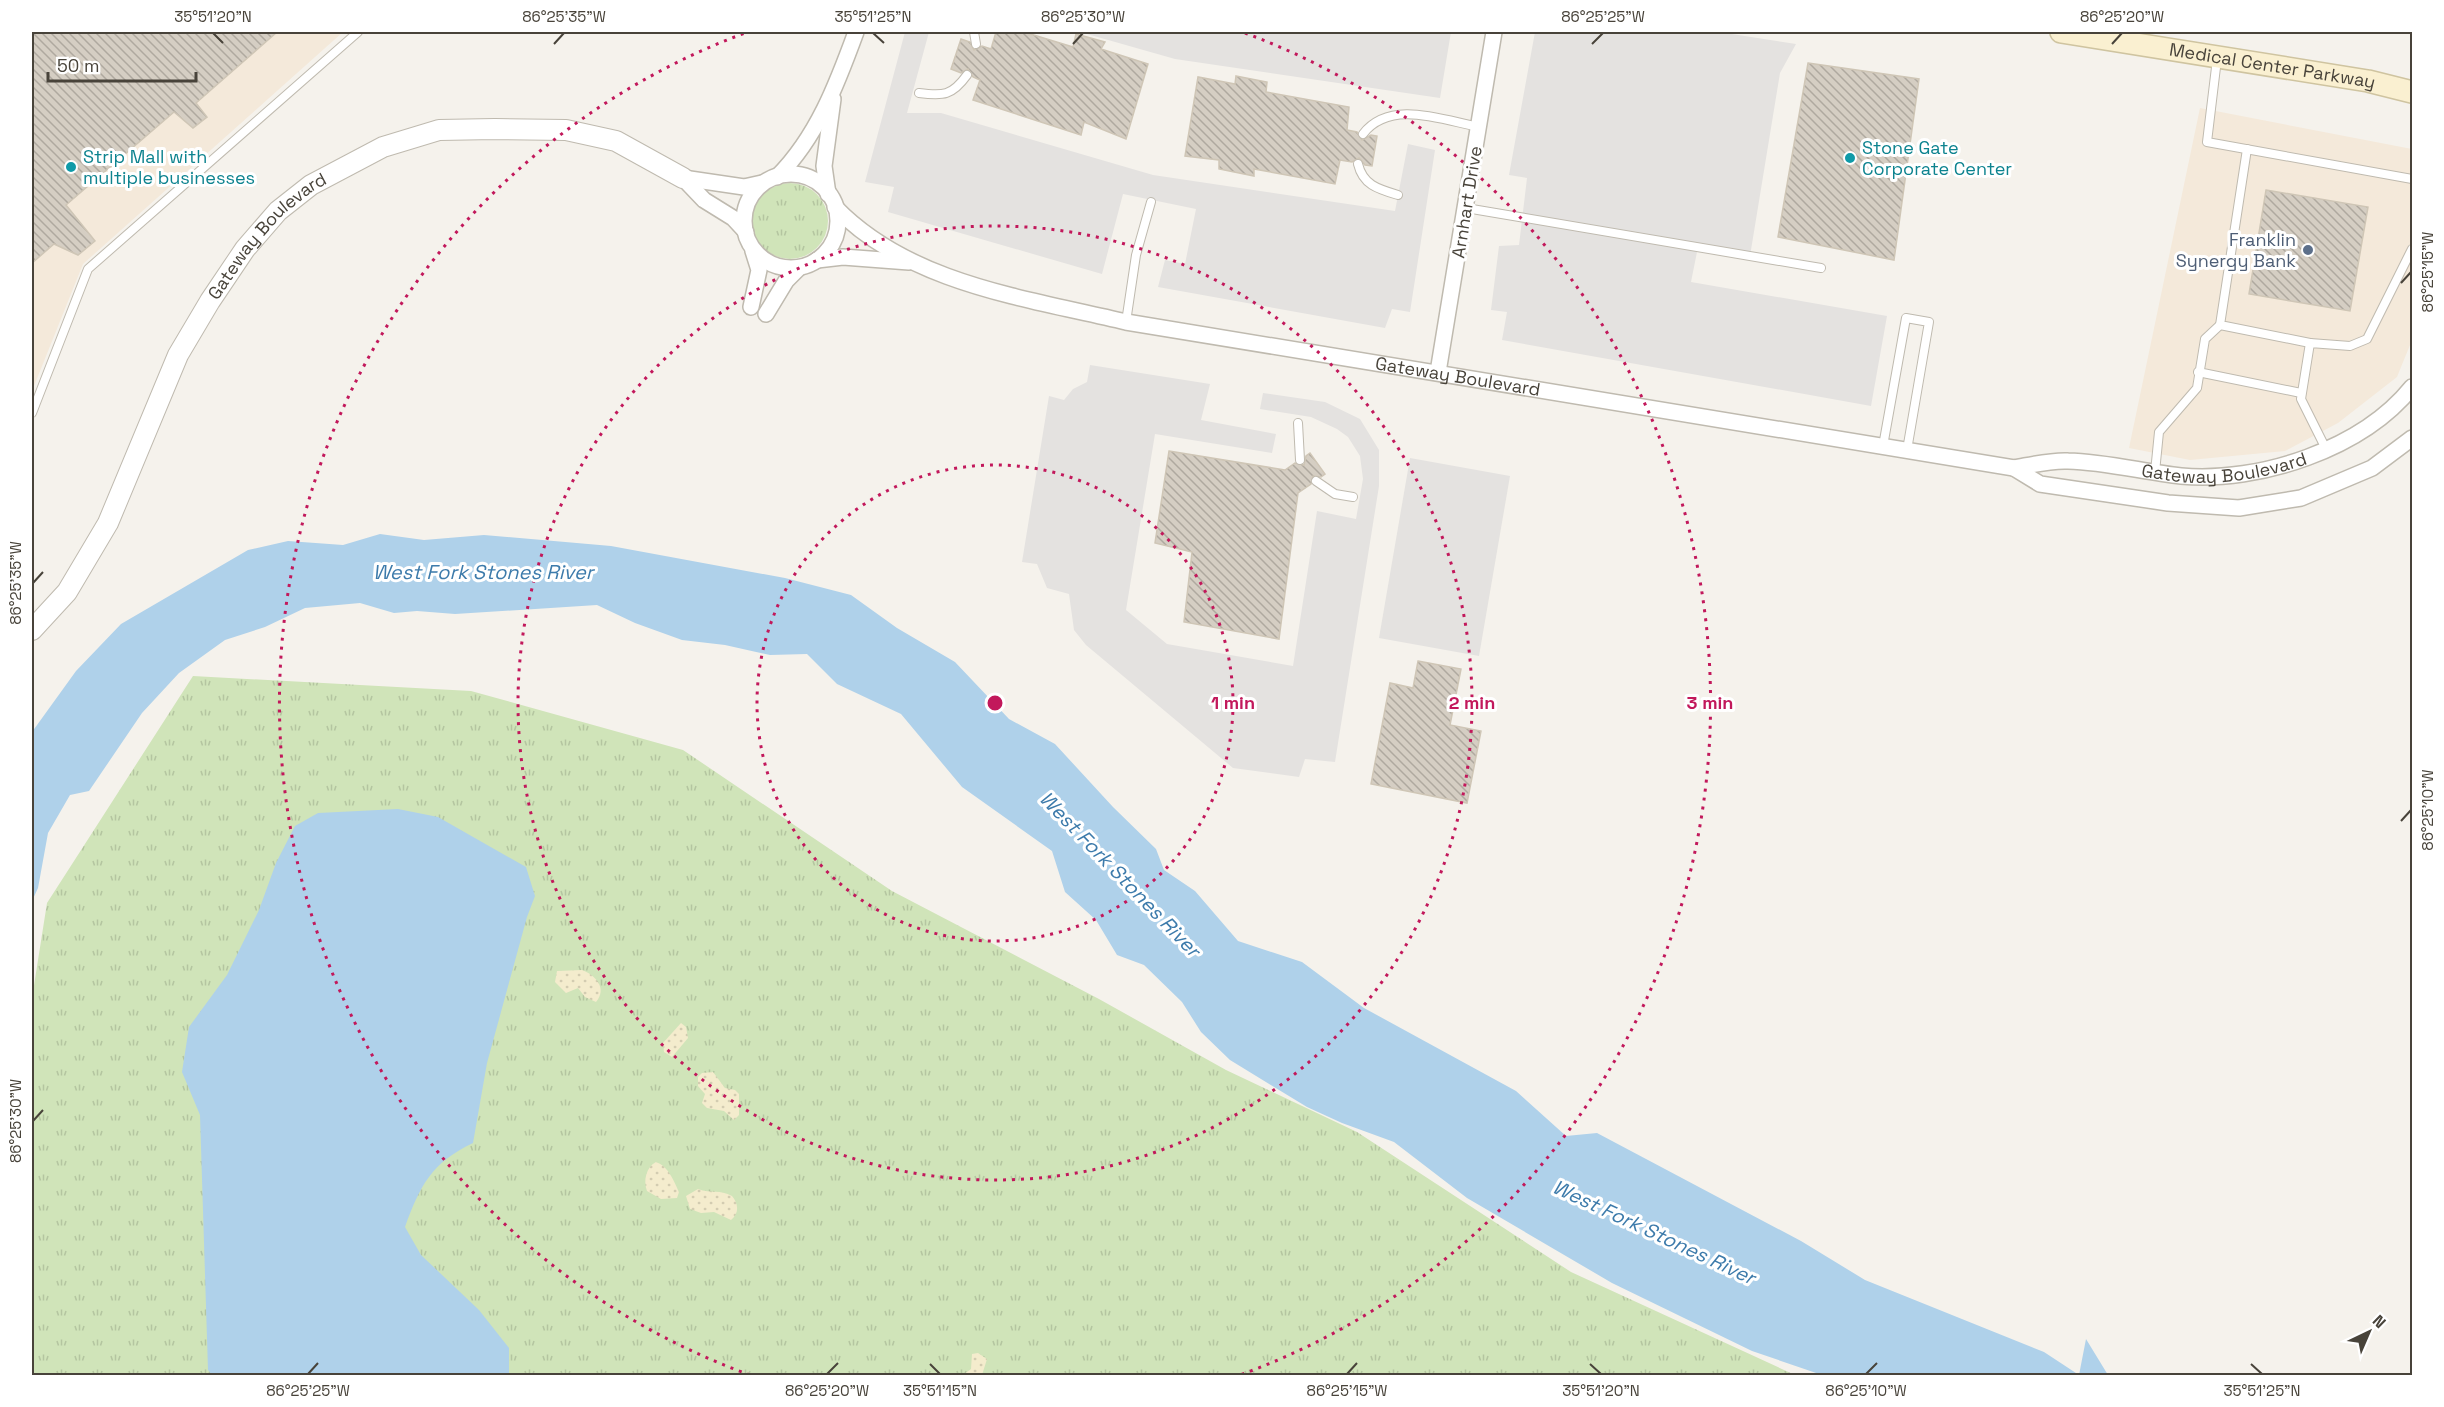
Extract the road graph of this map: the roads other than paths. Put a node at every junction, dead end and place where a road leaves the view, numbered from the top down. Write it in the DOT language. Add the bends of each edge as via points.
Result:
graph roads {
  1 [pos="358,32"];
  2 [pos="856,32"];
  3 [pos="974,32"];
  4 [pos="1494,32"];
  5 [pos="2061,32"];
  6 [pos="976,44"];
  7 [pos="2218,57"];
  8 [pos="967,75"];
  9 [pos="2412,92"];
  10 [pos="919,93"];
  11 [pos="833,96"];
  12 [pos="1479,127"];
  13 [pos="1363,134"];
  14 [pos="2247,149"];
  15 [pos="1358,164"];
  16 [pos="683,178"];
  17 [pos="2412,179"];
  18 [pos="770,180"];
  19 [pos="1398,195"];
  20 [pos="832,200"];
  21 [pos="1151,202"];
  22 [pos="1466,208"];
  23 [pos="746,232"];
  24 [pos="752,248"];
  25 [pos="2412,249"];
  26 [pos="817,261"];
  27 [pos="909,262"];
  28 [pos="799,268"];
  29 [pos="1821,268"];
  30 [pos="751,307"];
  31 [pos="766,314"];
  32 [pos="1126,322"];
  33 [pos="2220,325"];
  34 [pos="2310,343"];
  35 [pos="1438,372"];
  36 [pos="2198,372"];
  37 [pos="2412,387"];
  38 [pos="2301,393"];
  39 [pos="32,413"];
  40 [pos="1298,423"];
  41 [pos="2412,438"];
  42 [pos="1883,446"];
  43 [pos="2326,449"];
  44 [pos="1907,450"];
  45 [pos="1300,460"];
  46 [pos="2014,468"];
  47 [pos="2155,472"];
  48 [pos="1316,481"];
  49 [pos="1353,497"];
  50 [pos="32,630"];
  1 -- 39 [label="lane" via="88,269"];
  2 -- 11 [label="street"];
  3 -- 6 [label="lane"];
  4 -- 12 [label="street, Arnhart Drive"];
  5 -- 7 [label="main road, Medical Center Parkway"];
  7 -- 9 [label="main road, Medical Center Parkway" via="2368,81"];
  7 -- 14 [label="lane" via="2207,142"];
  8 -- 10 [label="lane" via="957,87 941,96"];
  11 -- 18 [label="street" via="795,159"];
  11 -- 20 [label="street" via="824,166"];
  12 -- 13 [label="lane" via="1413,115 1389,115 1372,122"];
  12 -- 22 [label="street, Arnhart Drive"];
  14 -- 17 [label="lane"];
  14 -- 33 [label="lane"];
  15 -- 19 [label="lane" via="1361,177 1374,188"];
  16 -- 18 [label="street" via="744,187"];
  16 -- 23 [label="street" via="704,200"];
  16 -- 50 [label="street, Gateway Boulevard" via="616,141 566,130 439,130 382,147 311,185 278,211 245,249 210,301 178,355 108,523 67,592"];
  18 -- 20 [label="street" via="784,174 807,175"];
  18 -- 23 [label="street" via="748,200"];
  20 -- 26 [label="street" via="838,225 828,251"];
  20 -- 27 [label="street" via="862,231"];
  21 -- 32 [label="lane" via="1136,255"];
  22 -- 29 [label="lane"];
  22 -- 35 [label="street, Arnhart Drive"];
  23 -- 24 [label="street"];
  24 -- 28 [label="street" via="773,265"];
  24 -- 30 [label="street" via="759,270"];
  25 -- 34 [label="lane" via="2367,339 2350,346"];
  26 -- 27 [label="street" via="843,257"];
  26 -- 28 [label="street"];
  27 -- 32 [label="street, Gateway Boulevard" via="983,288"];
  28 -- 31 [label="street" via="780,289"];
  32 -- 35 [label="street, Gateway Boulevard"];
  33 -- 34 [label="lane"];
  33 -- 36 [label="lane" via="2205,339"];
  34 -- 38 [label="lane"];
  35 -- 42 [label="street, Gateway Boulevard"];
  36 -- 38 [label="lane"];
  36 -- 47 [label="lane" via="2197,388 2159,432"];
  37 -- 43 [label="street, Gateway Boulevard" via="2358,435"];
  38 -- 43 [label="lane"];
  40 -- 45 [label="lane"];
  41 -- 46 [label="street, Gateway Boulevard" via="2372,468 2301,498 2240,508 2168,503 2040,484"];
  42 -- 44 [label="street, Gateway Boulevard"];
  42 -- 44 [label="lane" via="1906,318 1918,320 1929,322"];
  43 -- 47 [label="street, Gateway Boulevard" via="2295,462 2242,474 2184,476"];
  44 -- 46 [label="street, Gateway Boulevard"];
  46 -- 47 [label="street, Gateway Boulevard" via="2066,460"];
  48 -- 49 [label="lane" via="1335,494"];
}
